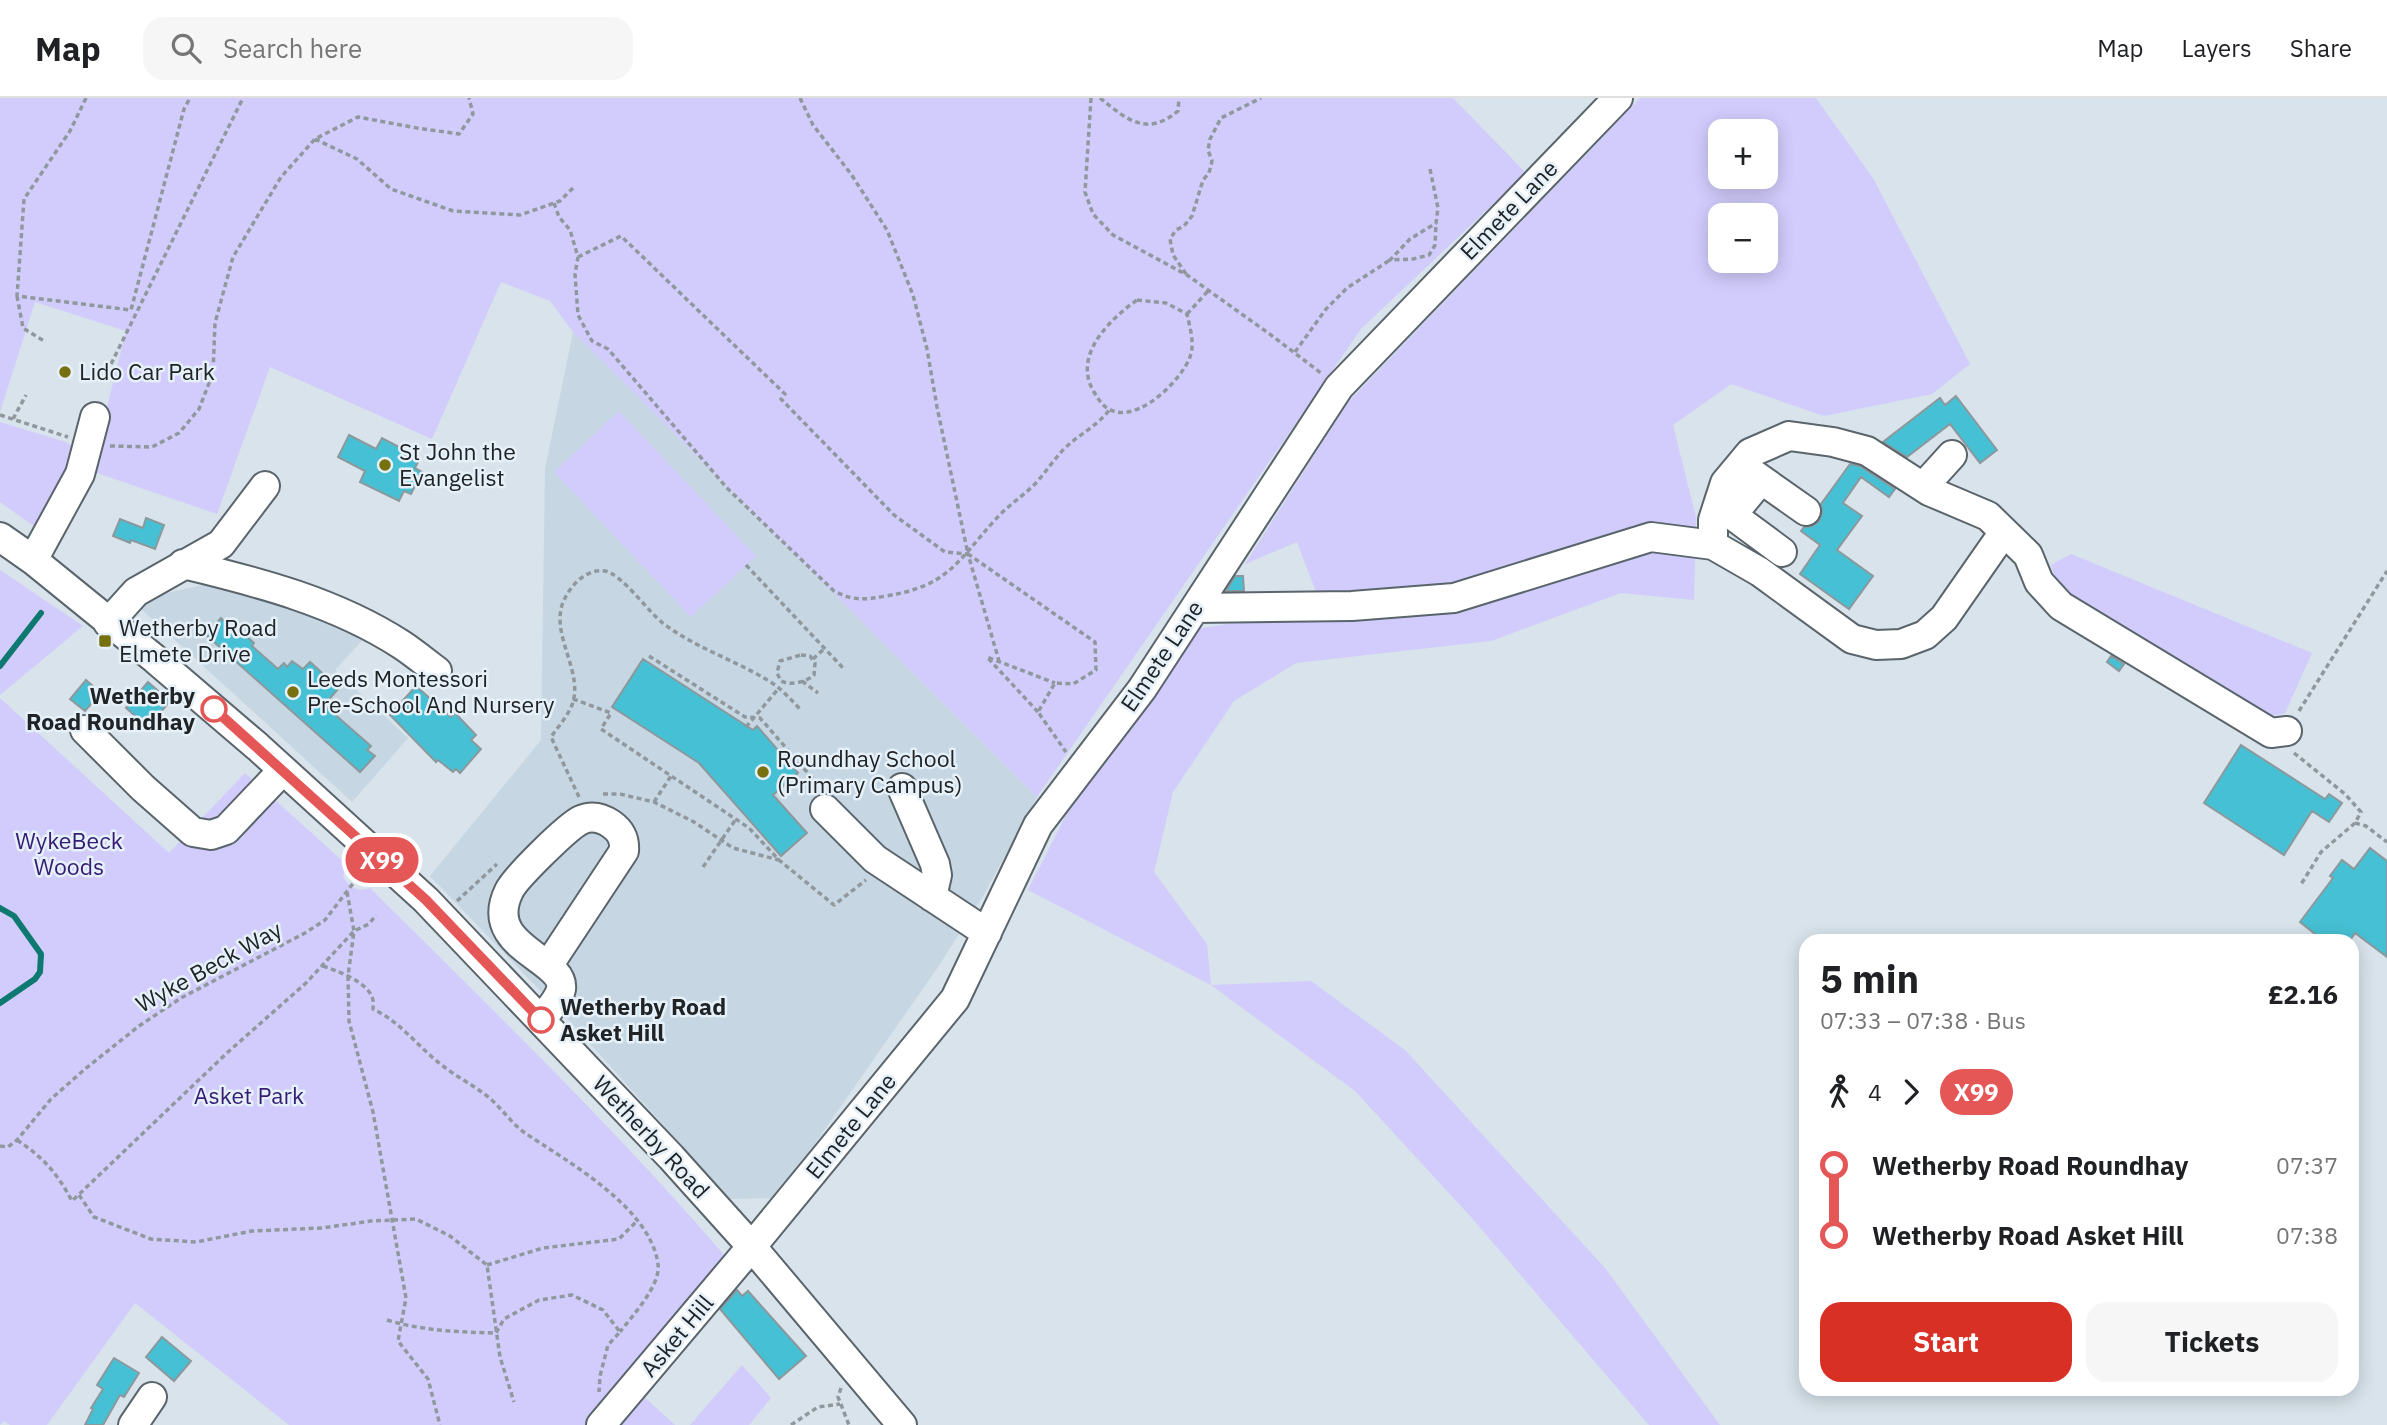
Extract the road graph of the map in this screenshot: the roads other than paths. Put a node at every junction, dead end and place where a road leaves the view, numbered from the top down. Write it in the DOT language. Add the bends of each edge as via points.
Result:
graph roads {
  1 [pos="1618,98"];
  2 [pos="91,430"];
  3 [pos="1952,456"];
  4 [pos="1750,472"];
  5 [pos="265,486"];
  6 [pos="1923,488"];
  7 [pos="1806,511"];
  8 [pos="2004,532"];
  9 [pos="0,537"];
  10 [pos="1713,545"];
  11 [pos="33,560"];
  12 [pos="183,564"];
  13 [pos="1748,565"];
  14 [pos="1195,608"];
  15 [pos="108,622"];
  16 [pos="437,671"];
  17 [pos="85,730"];
  18 [pos="2287,731"];
  19 [pos="283,770"];
  20 [pos="902,788"];
  21 [pos="825,809"];
  22 [pos="932,897"];
  23 [pos="987,933"];
  24 [pos="548,966"];
  25 [pos="541,1020"];
  26 [pos="752,1247"];
  27 [pos="152,1398"];
  28 [pos="133,1425"];
  29 [pos="601,1425"];
  30 [pos="902,1425"];
  1 -- 14 [label="street, Elmete Lane" via="1339,387"];
  2 -- 11 [label="street" via="80,474"];
  3 -- 6 [label="street"];
  4 -- 6 [label="street" via="1750,453 1788,436 1867,451"];
  4 -- 7 [label="street"];
  4 -- 10 [label="street" via="1725,483 1713,520"];
  4 -- 13 [label="street" via="1732,515 1774,546"];
  5 -- 12 [label="street" via="221,544"];
  6 -- 8 [label="street" via="1988,516"];
  8 -- 13 [label="street" via="1944,618 1925,635 1901,644 1876,645 1852,639"];
  8 -- 18 [label="street" via="2028,555 2039,582 2061,606 2271,733"];
  9 -- 11 [label="street, Wetherby Road"];
  10 -- 13 [label="street"];
  10 -- 14 [label="street" via="1651,537 1454,598 1352,606"];
  11 -- 15 [label="street, Wetherby Road"];
  12 -- 15 [label="street" via="136,592"];
  12 -- 16 [label="street" via="302,597 401,644"];
  14 -- 23 [label="street, Elmete Lane" via="1142,689 1038,825"];
  15 -- 19 [label="street, Wetherby Road"];
  17 -- 19 [label="street" via="193,832 211,835 226,830"];
  19 -- 25 [label="street, Wetherby Road" via="426,900"];
  20 -- 22 [label="street" via="935,864"];
  21 -- 22 [label="street" via="879,861"];
  22 -- 23 [label="street"];
  23 -- 26 [label="street, Elmete Lane" via="955,999"];
  24 -- 24 [label="street" via="512,936 506,922 509,891 574,824 588,818 604,820 616,827 624,851"];
  24 -- 25 [label="street" via="559,975 561,987"];
  25 -- 26 [label="street, Wetherby Road"];
  26 -- 29 [label="street, Asket Hill"];
  26 -- 30 [label="street, Wetherby Road"];
  27 -- 28 [label="street"];
}
